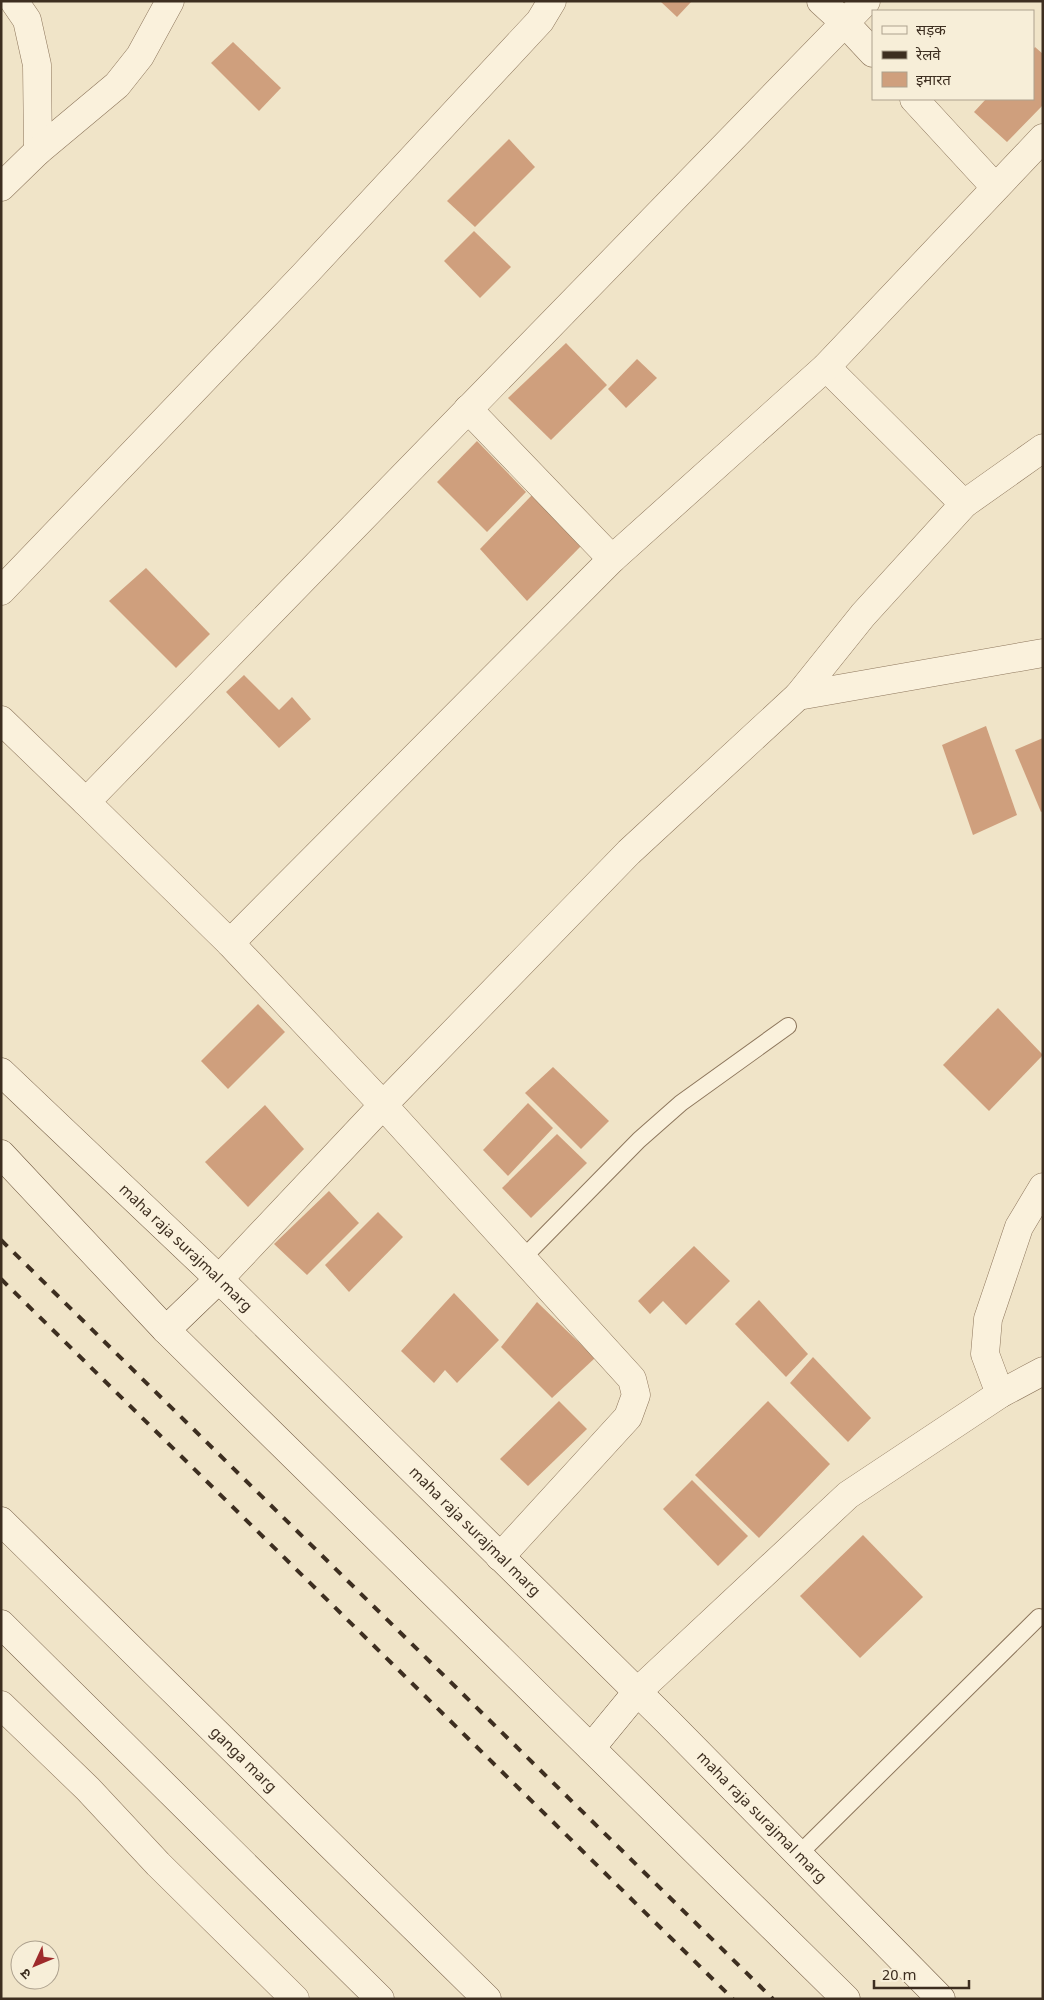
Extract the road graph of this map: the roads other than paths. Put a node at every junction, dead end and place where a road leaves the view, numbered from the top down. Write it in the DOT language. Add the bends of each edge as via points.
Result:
graph roads {
  1 [pos="14,1"];
  2 [pos="170,1"];
  3 [pos="552,1"];
  4 [pos="821,1"];
  5 [pos="866,1"];
  6 [pos="845,23"];
  7 [pos="872,52"];
  8 [pos="915,100"];
  9 [pos="1043,138"];
  10 [pos="38,151"];
  11 [pos="1,187"];
  12 [pos="995,187"];
  13 [pos="826,367"];
  14 [pos="468,409"];
  15 [pos="1043,448"];
  16 [pos="964,504"];
  17 [pos="612,559"];
  18 [pos="1,591"];
  19 [pos="1043,653"];
  20 [pos="798,696"];
  21 [pos="4,728"];
  22 [pos="86,802"];
  23 [pos="230,943"];
  24 [pos="788,1026"];
  25 [pos="1,1072"];
  26 [pos="383,1105"];
  27 [pos="1,1154"];
  28 [pos="1043,1187"];
  29 [pos="523,1258"];
  30 [pos="219,1279"];
  31 [pos="166,1330"];
  32 [pos="1043,1370"];
  33 [pos="1000,1394"];
  34 [pos="1,1521"];
  35 [pos="500,1557"];
  36 [pos="1039,1617"];
  37 [pos="1,1624"];
  38 [pos="637,1692"];
  39 [pos="1,1705"];
  40 [pos="591,1748"];
  41 [pos="799,1854"];
  42 [pos="295,1999"];
  43 [pos="380,1999"];
  44 [pos="487,1999"];
  45 [pos="846,1999"];
  46 [pos="941,1999"];
  1 -- 10 [label="street" via="27,20 37,65"];
  2 -- 10 [label="street" via="140,56 117,85"];
  3 -- 18 [label="street" via="540,21 304,275"];
  4 -- 6 [label="street"];
  5 -- 6 [label="street"];
  6 -- 7 [label="street"];
  6 -- 14 [label="street"];
  8 -- 12 [label="street"];
  9 -- 12 [label="street"];
  10 -- 11 [label="street"];
  12 -- 13 [label="street"];
  13 -- 16 [label="street"];
  13 -- 17 [label="street"];
  14 -- 17 [label="street"];
  14 -- 22 [label="street"];
  15 -- 16 [label="street"];
  16 -- 20 [label="street" via="863,616"];
  17 -- 23 [label="street"];
  19 -- 20 [label="street"];
  20 -- 26 [label="street" via="629,852"];
  21 -- 22 [label="street"];
  22 -- 23 [label="street"];
  23 -- 26 [label="street"];
  24 -- 29 [label="lane" via="681,1104 639,1140"];
  25 -- 30 [label="street, maha raja surajmal marg"];
  26 -- 29 [label="street"];
  26 -- 30 [label="street"];
  27 -- 31 [label="street"];
  28 -- 33 [label="street" via="1019,1227 988,1319 985,1354"];
  29 -- 35 [label="street" via="632,1379 636,1395 628,1417"];
  30 -- 31 [label="street"];
  30 -- 35 [label="street, maha raja surajmal marg"];
  31 -- 40 [label="street"];
  32 -- 33 [label="street"];
  33 -- 38 [label="street" via="848,1495"];
  34 -- 44 [label="street, ganga marg"];
  35 -- 38 [label="street, maha raja surajmal marg"];
  36 -- 41 [label="lane"];
  37 -- 43 [label="street"];
  38 -- 40 [label="street"];
  38 -- 41 [label="street, maha raja surajmal marg"];
  39 -- 42 [label="street"];
  40 -- 45 [label="street"];
  41 -- 46 [label="street, maha raja surajmal marg"];
}
